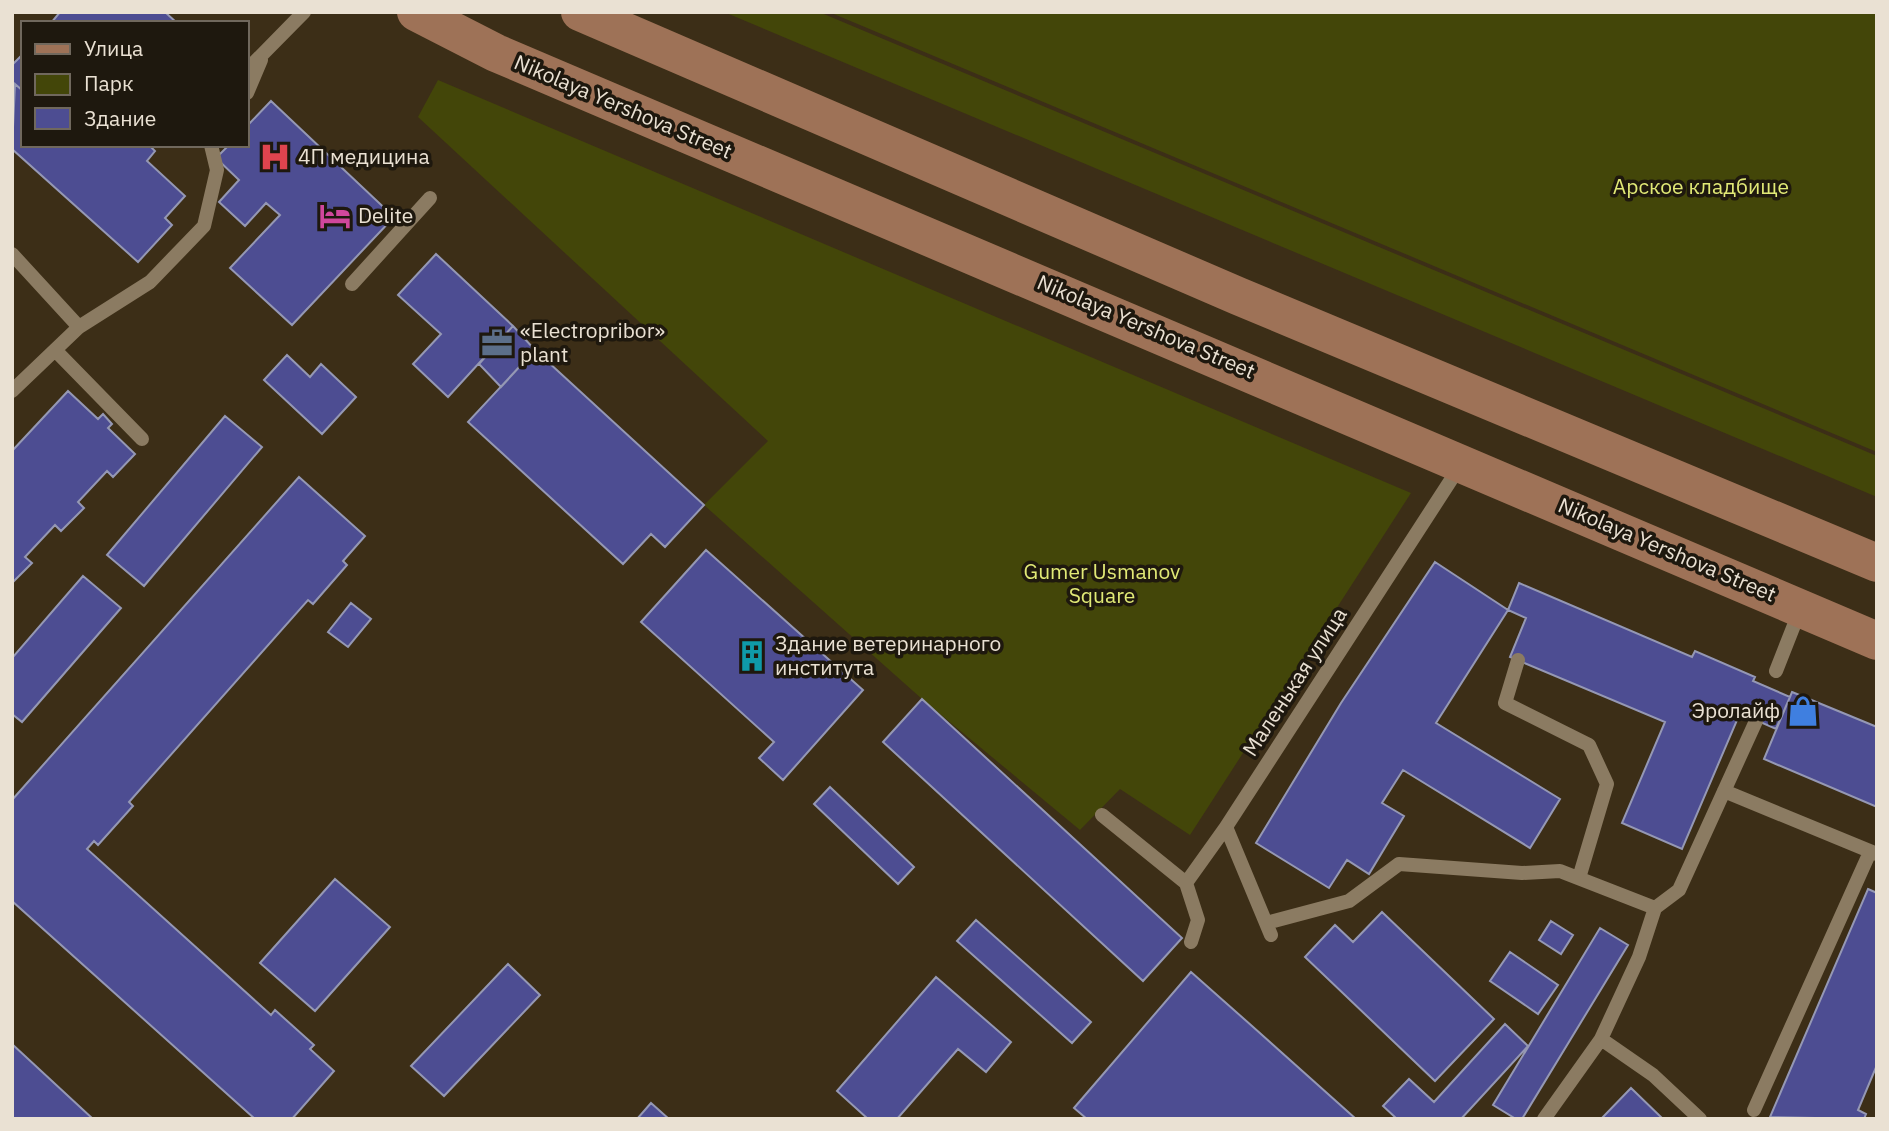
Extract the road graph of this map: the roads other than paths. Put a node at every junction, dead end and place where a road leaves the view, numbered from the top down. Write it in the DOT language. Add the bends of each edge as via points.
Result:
graph roads {
  1 [pos="304,12"];
  2 [pos="416,12"];
  3 [pos="580,12"];
  4 [pos="261,59"];
  5 [pos="248,69"];
  6 [pos="248,91"];
  7 [pos="211,147"];
  8 [pos="430,198"];
  9 [pos="12,254"];
  10 [pos="352,285"];
  11 [pos="79,327"];
  12 [pos="56,351"];
  13 [pos="12,391"];
  14 [pos="142,439"];
  15 [pos="1462,462"];
  16 [pos="1877,563"];
  17 [pos="1801,608"];
  18 [pos="1877,641"];
  19 [pos="1518,660"];
  20 [pos="1776,671"];
  21 [pos="1756,721"];
  22 [pos="1724,791"];
  23 [pos="1102,815"];
  24 [pos="1226,827"];
  25 [pos="1873,853"];
  26 [pos="1579,878"];
  27 [pos="1186,883"];
  28 [pos="1655,908"];
  29 [pos="1191,942"];
  30 [pos="1601,1039"];
  31 [pos="1754,1110"];
  32 [pos="1544,1119"];
  33 [pos="1700,1119"];
  1 -- 4 [label="lane"];
  2 -- 15 [label="main road, Nikolaya Yershova Street" via="496,53"];
  3 -- 16 [label="main road" via="1238,296"];
  4 -- 5 [label="lane"];
  4 -- 6 [label="lane"];
  7 -- 11 [label="lane" via="217,170 204,226 150,282"];
  8 -- 10 [label="lane"];
  9 -- 11 [label="lane"];
  11 -- 12 [label="lane"];
  12 -- 13 [label="lane"];
  12 -- 14 [label="lane"];
  15 -- 17 [label="main road, Nikolaya Yershova Street"];
  15 -- 24 [label="lane, Маленькая улица"];
  17 -- 18 [label="main road, Nikolaya Yershova Street"];
  17 -- 20 [label="lane"];
  19 -- 26 [label="lane" via="1505,704 1589,745 1607,784"];
  21 -- 22 [label="lane"];
  22 -- 25 [label="lane"];
  22 -- 28 [label="lane" via="1679,890"];
  23 -- 27 [label="lane"];
  24 -- 26 [label="lane" via="1268,929 1349,901 1398,864 1522,873 1560,871"];
  24 -- 27 [label="lane, Маленькая улица"];
  25 -- 31 [label="lane"];
  26 -- 28 [label="lane"];
  27 -- 29 [label="lane" via="1198,920"];
  28 -- 30 [label="lane" via="1639,957"];
  30 -- 32 [label="lane"];
  30 -- 33 [label="lane" via="1654,1075"];
}
